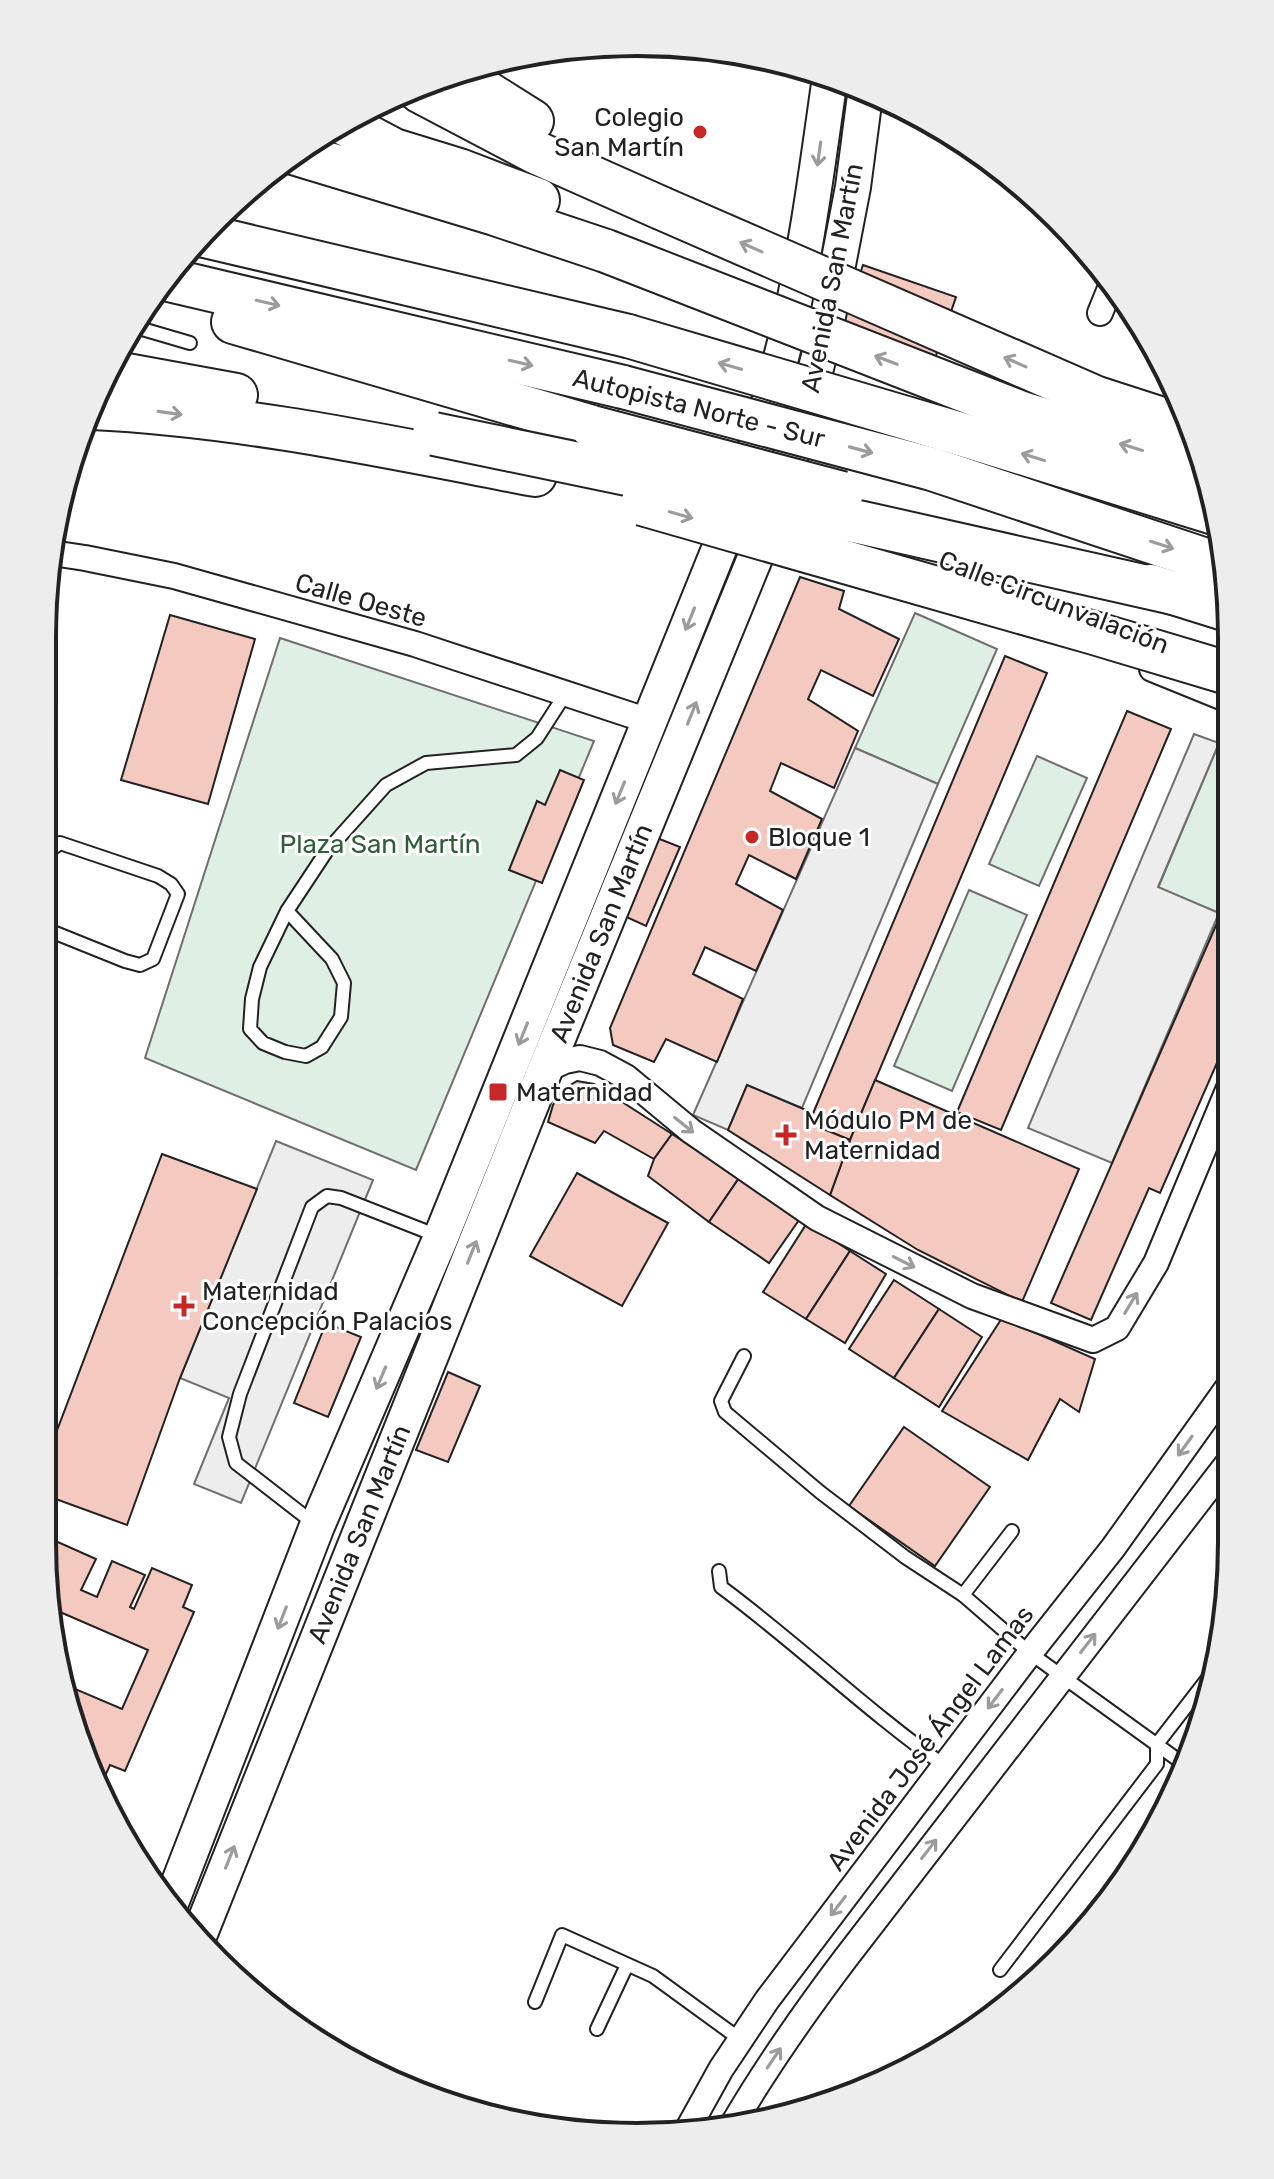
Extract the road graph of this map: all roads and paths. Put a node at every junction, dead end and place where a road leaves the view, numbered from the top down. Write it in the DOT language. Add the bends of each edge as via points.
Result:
graph roads {
  1 [pos="469,81"];
  2 [pos="828,89"];
  3 [pos="427,95"];
  4 [pos="864,102"];
  5 [pos="355,129"];
  6 [pos="309,158"];
  7 [pos="661,208"];
  8 [pos="215,238"];
  9 [pos="606,251"];
  10 [pos="177,282"];
  11 [pos="1107,296"];
  12 [pos="162,303"];
  13 [pos="1100,313"];
  14 [pos="144,330"];
  15 [pos="190,343"];
  16 [pos="119,374"];
  17 [pos="103,409"];
  18 [pos="1177,424"];
  19 [pos="434,434"];
  20 [pos="1192,466"];
  21 [pos="552,479"];
  22 [pos="1204,510"];
  23 [pos="769,524"];
  24 [pos="62,555"];
  25 [pos="1213,562"];
  26 [pos="1178,594"];
  27 [pos="1217,607"];
  28 [pos="1218,670"];
  29 [pos="566,693"];
  30 [pos="1218,696"];
  31 [pos="649,721"];
  32 [pos="56,846"];
  33 [pos="287,911"];
  34 [pos="56,933"];
  35 [pos="545,1070"];
  36 [pos="1218,1114"];
  37 [pos="441,1237"];
  38 [pos="744,1356"];
  39 [pos="1218,1401"];
  40 [pos="1218,1476"];
  41 [pos="317,1526"];
  42 [pos="1012,1531"];
  43 [pos="719,1571"];
  44 [pos="963,1595"];
  45 [pos="1030,1653"];
  46 [pos="1062,1677"];
  47 [pos="1198,1691"];
  48 [pos="1157,1744"];
  49 [pos="1176,1758"];
  50 [pos="945,1766"];
  51 [pos="174,1894"];
  52 [pos="198,1923"];
  53 [pos="627,1965"];
  54 [pos="1000,1970"];
  55 [pos="535,2002"];
  56 [pos="597,2029"];
  57 [pos="741,2040"];
  58 [pos="739,2114"];
  59 [pos="693,2120"];
  1 -- 7 [label="highway" via="559,138 631,175"];
  2 -- 31 [label="main road, Avenida San Martín, one-way" via="803,255 769,404 734,512"];
  3 -- 7 [label="highway" via="535,152"];
  4 -- 23 [label="main road, Avenida San Martín" via="824,337"];
  5 -- 9 [label="highway" via="394,150 544,202"];
  6 -- 9 [label="highway"];
  18 -- 7 [label="highway, one-way, bridge" via="1097,398"];
  22 -- 8 [label="highway, Autopista Norte - Sur, one-way, bridge" via="628,336"];
  20 -- 9 [label="highway, one-way, bridge" via="1022,413"];
  10 -- 25 [label="highway, Autopista Norte - Sur, one-way, bridge" via="623,387 932,469"];
  11 -- 13 [label="street"];
  12 -- 26 [label="highway, bridge" via="592,427 872,500"];
  14 -- 15 [label="lane"];
  16 -- 19 [label="highway"];
  17 -- 21 [label="highway, one-way" via="335,437"];
  19 -- 21 [label="highway" via="459,451"];
  19 -- 26 [label="highway, bridge"];
  21 -- 28 [label="highway, one-way, bridge"];
  23 -- 30 [label="street, Calle Circunvalación" via="781,538 1000,606"];
  35 -- 23 [label="main road, Avenida San Martín, one-way"];
  24 -- 29 [label="street, Calle Oeste" via="174,576"];
  26 -- 27 [label="highway, bridge"];
  29 -- 31 [label="street, Calle Oeste"];
  29 -- 33 [label="lane" via="537,738 516,755 426,763 386,785 326,852"];
  31 -- 37 [label="main road, Avenida San Martín, one-way"];
  32 -- 34 [label="lane" via="158,876 178,894 153,959 140,965"];
  33 -- 33 [label="lane" via="260,967 250,1029 263,1043 306,1056 322,1047 341,1017 344,983 332,959"];
  35 -- 36 [label="street, one-way" via="580,1058 600,1063 817,1218 972,1296 1093,1340 1117,1328 1156,1263"];
  52 -- 35 [label="main road, Avenida San Martín, one-way"];
  37 -- 41 [label="main road, Avenida San Martín, one-way"];
  37 -- 41 [label="lane" via="341,1198 327,1196 312,1207 240,1394 229,1437 236,1463"];
  38 -- 44 [label="lane" via="721,1401 725,1412 820,1492"];
  39 -- 45 [label="street, Avenida José Ángel Lamas, one-way"];
  46 -- 40 [label="street, one-way"];
  41 -- 51 [label="main road, Avenida San Martín, one-way"];
  42 -- 44 [label="lane"];
  43 -- 50 [label="lane" via="721,1587"];
  44 -- 45 [label="lane"];
  45 -- 46 [label="lane"];
  45 -- 50 [label="street, Avenida José Ángel Lamas, one-way"];
  46 -- 48 [label="lane"];
  58 -- 46 [label="street, one-way" via="817,1996"];
  47 -- 48 [label="lane"];
  48 -- 49 [label="lane"];
  48 -- 54 [label="lane" via="1157,1764"];
  50 -- 57 [label="street, Avenida José Ángel Lamas, one-way"];
  53 -- 55 [label="lane" via="562,1935"];
  53 -- 56 [label="lane"];
  53 -- 57 [label="lane" via="653,1976"];
  57 -- 59 [label="street, Avenida José Ángel Lamas"];
}
